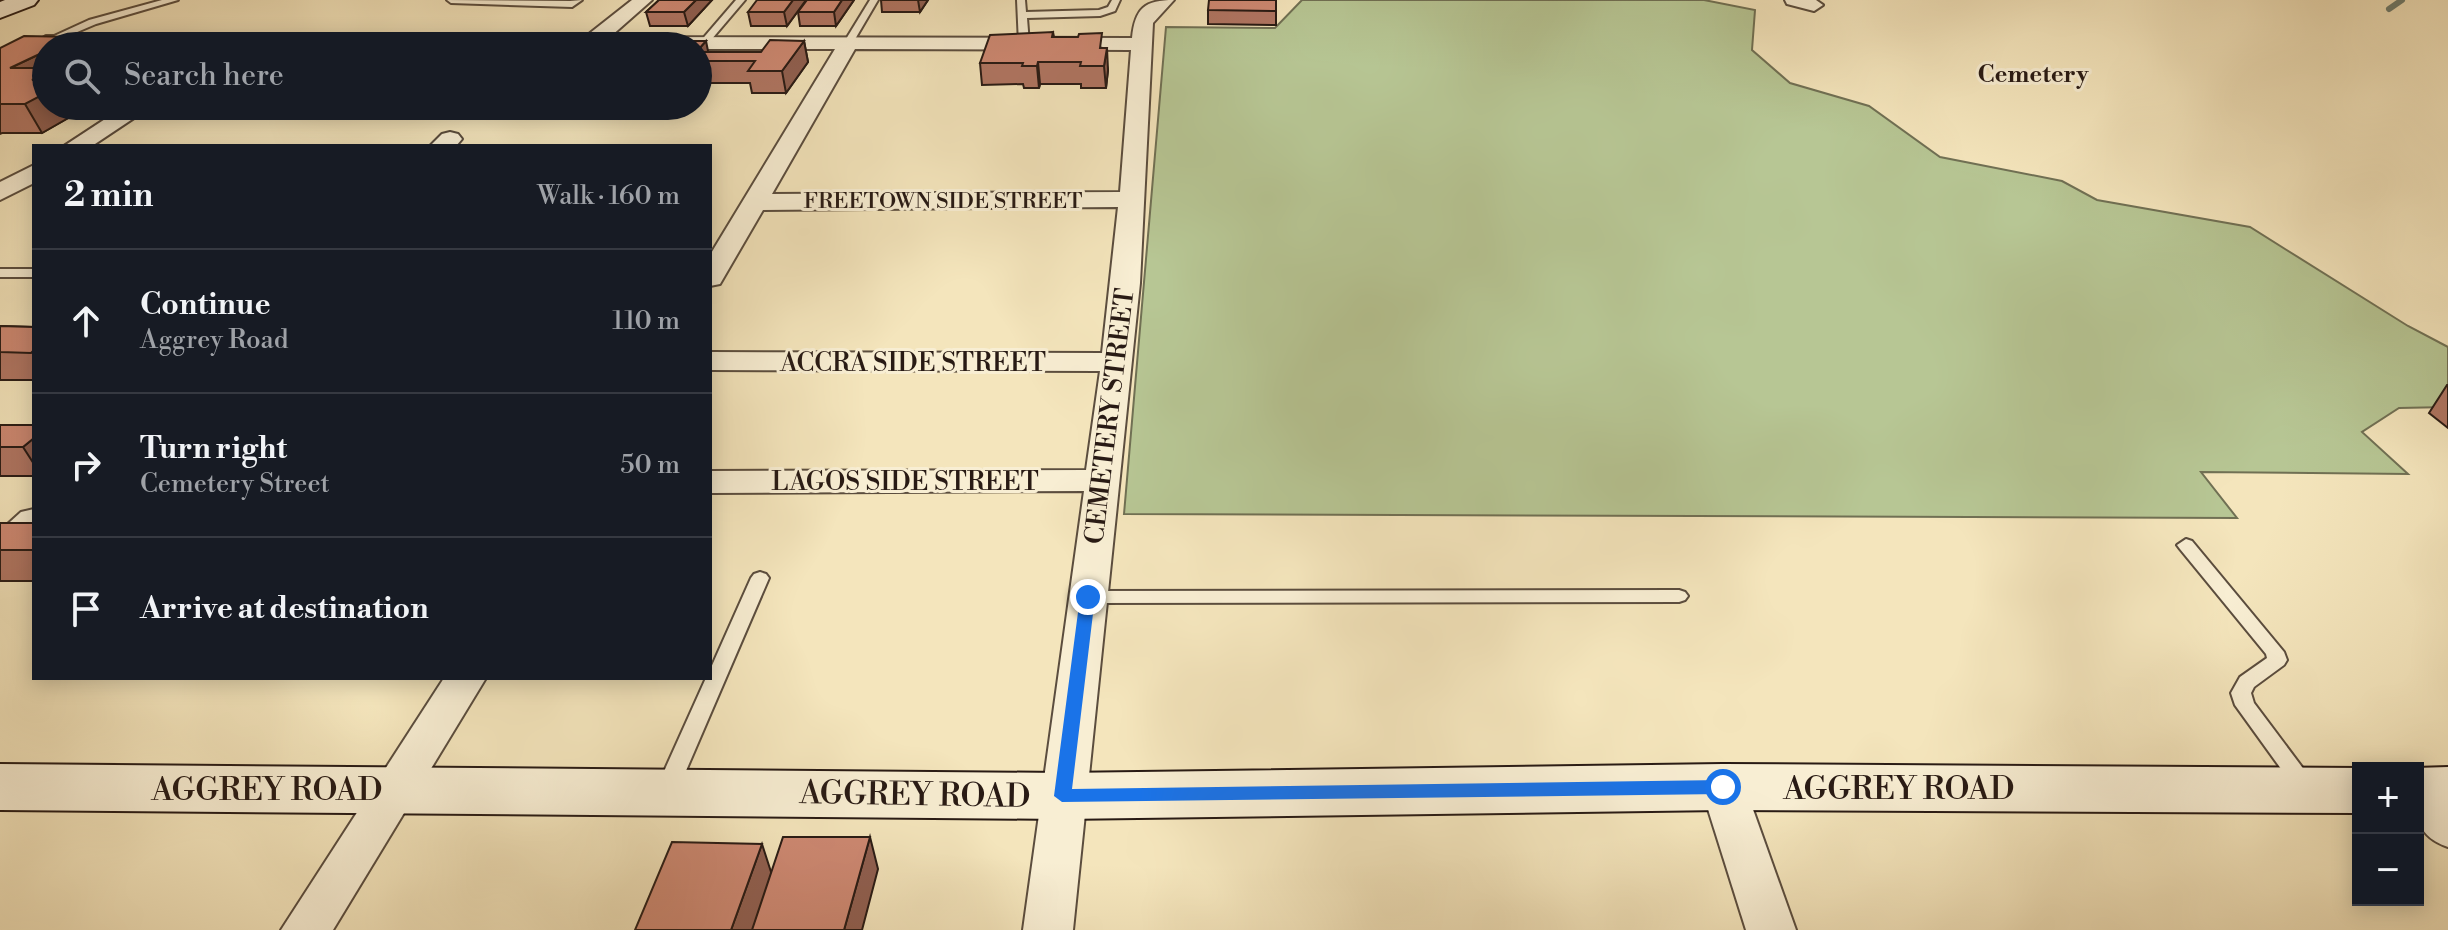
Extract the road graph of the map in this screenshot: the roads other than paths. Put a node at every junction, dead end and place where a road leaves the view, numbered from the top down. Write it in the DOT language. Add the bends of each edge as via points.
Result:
graph roads {
  1 [pos="26,0"];
  2 [pos="174,0"];
  3 [pos="451,0"];
  4 [pos="578,0"];
  5 [pos="643,0"];
  6 [pos="741,0"];
  7 [pos="874,0"];
  8 [pos="1021,0"];
  9 [pos="1116,0"];
  10 [pos="1165,0"];
  11 [pos="1794,0"];
  12 [pos="1814,5"];
  13 [pos="0,11"];
  14 [pos="1022,15"];
  15 [pos="65,32"];
  16 [pos="604,32"];
  17 [pos="712,33"];
  18 [pos="848,44"];
  19 [pos="1024,44"];
  20 [pos="1142,44"];
  21 [pos="712,45"];
  22 [pos="118,120"];
  23 [pos="79,144"];
  24 [pos="32,173"];
  25 [pos="0,193"];
  26 [pos="1131,199"];
  27 [pos="755,202"];
  28 [pos="0,273"];
  29 [pos="32,273"];
  30 [pos="712,275"];
  31 [pos="712,361"];
  32 [pos="1115,362"];
  33 [pos="1100,480"];
  34 [pos="712,482"];
  35 [pos="32,522"];
  36 [pos="2186,545"];
  37 [pos="0,551"];
  38 [pos="760,578"];
  39 [pos="1679,596"];
  40 [pos="1088,597"];
  41 [pos="464,680"];
  42 [pos="0,787"];
  43 [pos="1723,787"];
  44 [pos="395,789"];
  45 [pos="2333,790"];
  46 [pos="2448,790"];
  47 [pos="666,792"];
  48 [pos="2424,792"];
  49 [pos="1062,796"];
  50 [pos="2424,799"];
  51 [pos="2448,828"];
  52 [pos="306,930"];
  53 [pos="1048,930"];
  54 [pos="1771,930"];
  1 -- 13 [label="street"];
  2 -- 15 [label="lane" via="111,14"];
  3 -- 4 [label="lane"];
  5 -- 16 [label="street"];
  6 -- 17 [label="lane"];
  7 -- 18 [label="lane"];
  8 -- 14 [label="lane"];
  9 -- 14 [label="lane" via="1112,9 1100,13"];
  10 -- 20 [label="street, CEMETERY STREET" via="1147,14"];
  11 -- 12 [label="street"];
  14 -- 19 [label="lane"];
  18 -- 19 [label="street"];
  18 -- 21 [label="street"];
  18 -- 27 [label="street"];
  19 -- 20 [label="street"];
  20 -- 26 [label="street, CEMETERY STREET"];
  22 -- 23 [label="street"];
  24 -- 25 [label="street"];
  26 -- 27 [label="street, FREETOWN SIDE STREET"];
  26 -- 32 [label="street, CEMETERY STREET"];
  27 -- 30 [label="street"];
  28 -- 29 [label="lane"];
  31 -- 32 [label="street, ACCRA SIDE STREET"];
  32 -- 33 [label="street, CEMETERY STREET"];
  33 -- 34 [label="street, LAGOS SIDE STREET"];
  33 -- 40 [label="street, CEMETERY STREET"];
  35 -- 37 [label="street"];
  36 -- 45 [label="lane" via="2275,652 2277,660 2247,682 2241,693 2245,705"];
  38 -- 47 [label="lane"];
  39 -- 40 [label="lane"];
  40 -- 49 [label="street, CEMETERY STREET"];
  41 -- 44 [label="street"];
  42 -- 44 [label="street, AGGREY ROAD"];
  43 -- 45 [label="street, AGGREY ROAD"];
  43 -- 49 [label="street, AGGREY ROAD"];
  43 -- 54 [label="street"];
  44 -- 47 [label="street, AGGREY ROAD"];
  44 -- 52 [label="street"];
  46 -- 48 [label="street"];
  47 -- 49 [label="street, AGGREY ROAD"];
  49 -- 53 [label="street, CEMETERY STREET"];
  50 -- 51 [label="street"];
}
